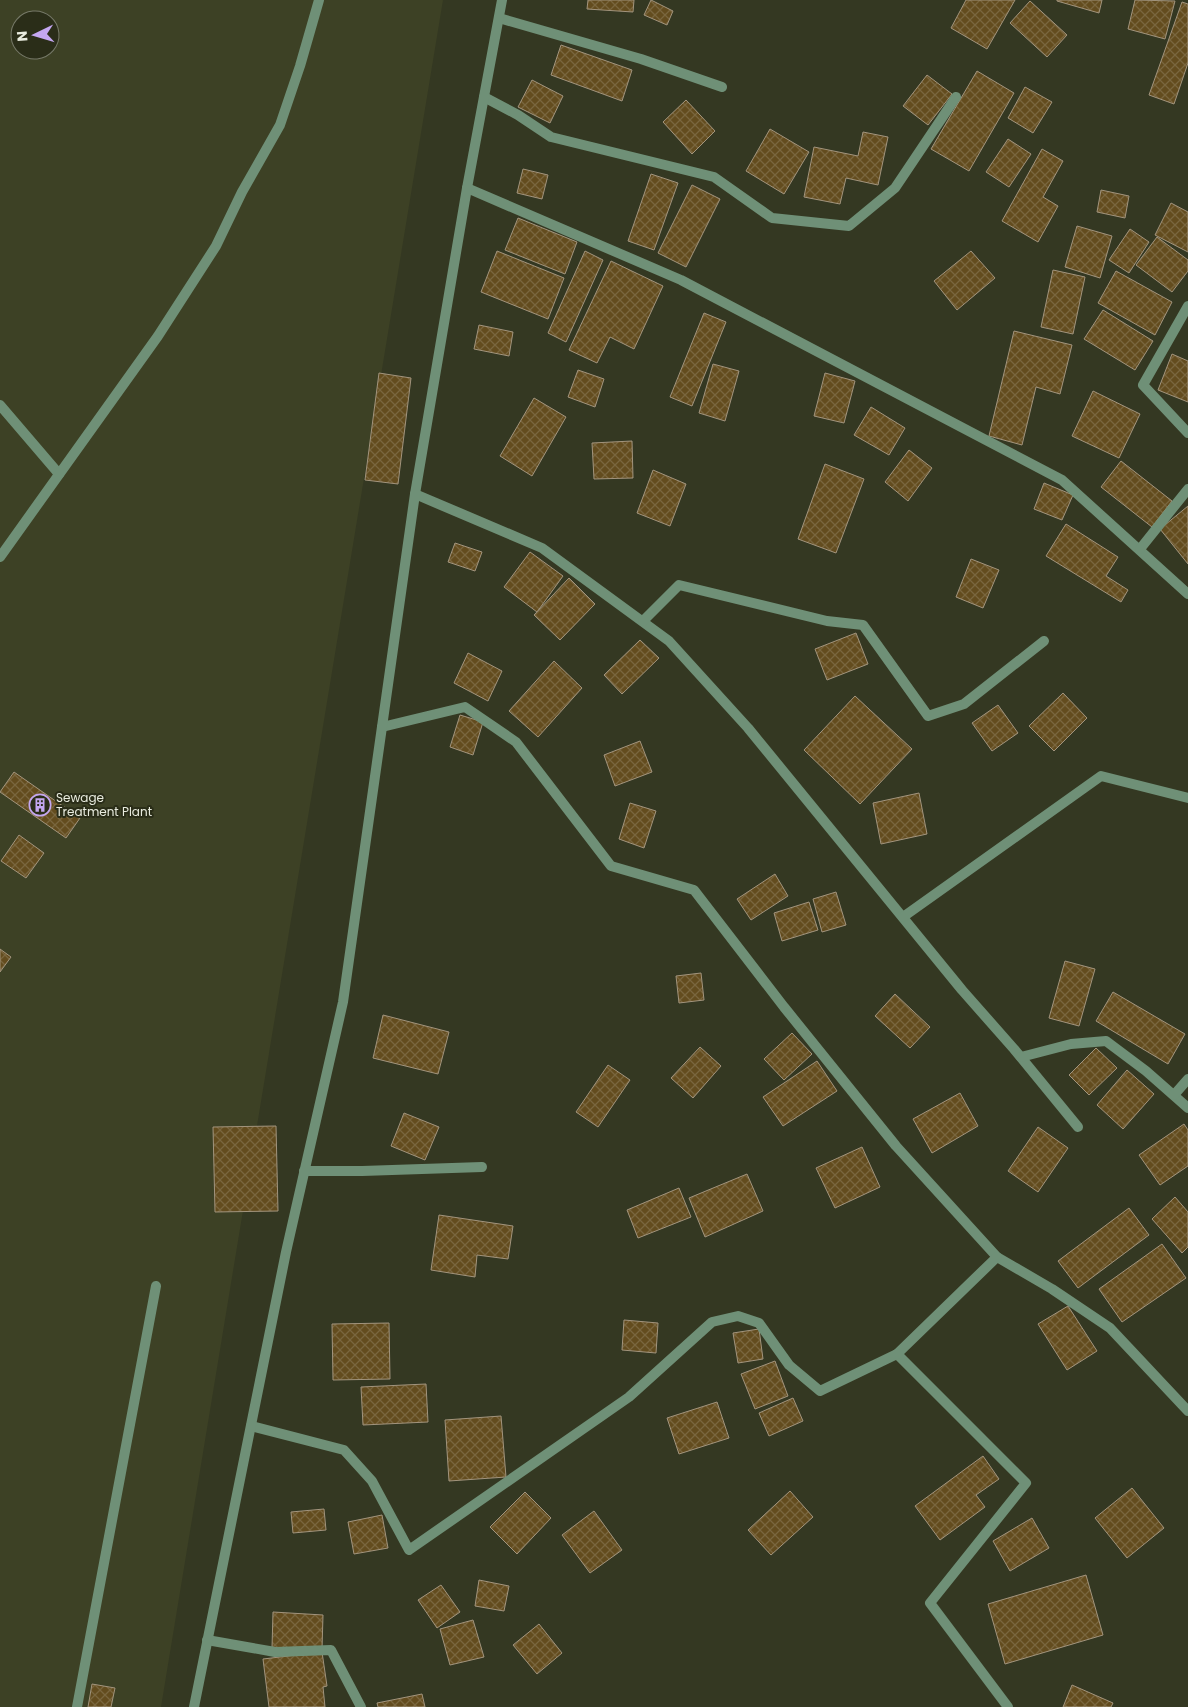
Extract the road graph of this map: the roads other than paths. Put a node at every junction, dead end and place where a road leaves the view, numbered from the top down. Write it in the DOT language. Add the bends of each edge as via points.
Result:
graph roads {
  1 [pos="318,0"];
  2 [pos="502,0"];
  3 [pos="499,18"];
  4 [pos="722,87"];
  5 [pos="484,97"];
  6 [pos="956,97"];
  7 [pos="467,188"];
  8 [pos="1188,306"];
  9 [pos="0,405"];
  10 [pos="1188,433"];
  11 [pos="59,474"];
  12 [pos="1188,489"];
  13 [pos="415,494"];
  14 [pos="1140,549"];
  15 [pos="0,557"];
  16 [pos="1188,594"];
  17 [pos="643,621"];
  18 [pos="1044,641"];
  19 [pos="382,727"];
  20 [pos="1188,798"];
  21 [pos="903,918"];
  22 [pos="1021,1057"];
  23 [pos="1188,1079"];
  24 [pos="1174,1095"];
  25 [pos="1188,1108"];
  26 [pos="1078,1127"];
  27 [pos="482,1167"];
  28 [pos="304,1171"];
  29 [pos="997,1256"];
  30 [pos="156,1286"];
  31 [pos="897,1354"];
  32 [pos="1188,1412"];
  33 [pos="251,1426"];
  34 [pos="207,1640"];
  35 [pos="77,1707"];
  36 [pos="194,1707"];
  37 [pos="361,1707"];
  38 [pos="1008,1707"];
  1 -- 11 [label="street" via="280,125 216,246 158,336"];
  2 -- 3 [label="street"];
  3 -- 4 [label="street" via="641,59"];
  3 -- 5 [label="street"];
  5 -- 6 [label="street" via="551,137 714,177 772,218 849,226 895,188"];
  5 -- 7 [label="street"];
  7 -- 13 [label="street"];
  7 -- 14 [label="street" via="680,280 1062,480"];
  8 -- 10 [label="street" via="1143,385"];
  9 -- 11 [label="street"];
  11 -- 15 [label="street"];
  12 -- 14 [label="street"];
  13 -- 17 [label="street" via="542,548"];
  13 -- 19 [label="street"];
  14 -- 16 [label="street"];
  17 -- 18 [label="street" via="679,585 827,621 863,626 928,716 964,704"];
  17 -- 21 [label="street" via="669,641 748,728"];
  19 -- 28 [label="street" via="343,1002"];
  19 -- 29 [label="street" via="465,707 516,742 611,866 694,890 896,1146"];
  20 -- 21 [label="street" via="1101,776"];
  21 -- 22 [label="street"];
  22 -- 24 [label="street" via="1070,1044 1106,1041"];
  22 -- 26 [label="street"];
  23 -- 24 [label="street"];
  24 -- 25 [label="street"];
  27 -- 28 [label="street"];
  28 -- 33 [label="street"];
  29 -- 31 [label="street"];
  29 -- 32 [label="street" via="1110,1328"];
  30 -- 35 [label="street"];
  31 -- 33 [label="street" via="820,1391 789,1365 759,1323 738,1316 712,1322 629,1397 409,1550 372,1481 344,1450"];
  31 -- 38 [label="street" via="1026,1483 930,1603"];
  33 -- 34 [label="street"];
  34 -- 36 [label="street"];
  34 -- 37 [label="street" via="275,1652 331,1650"];
}
